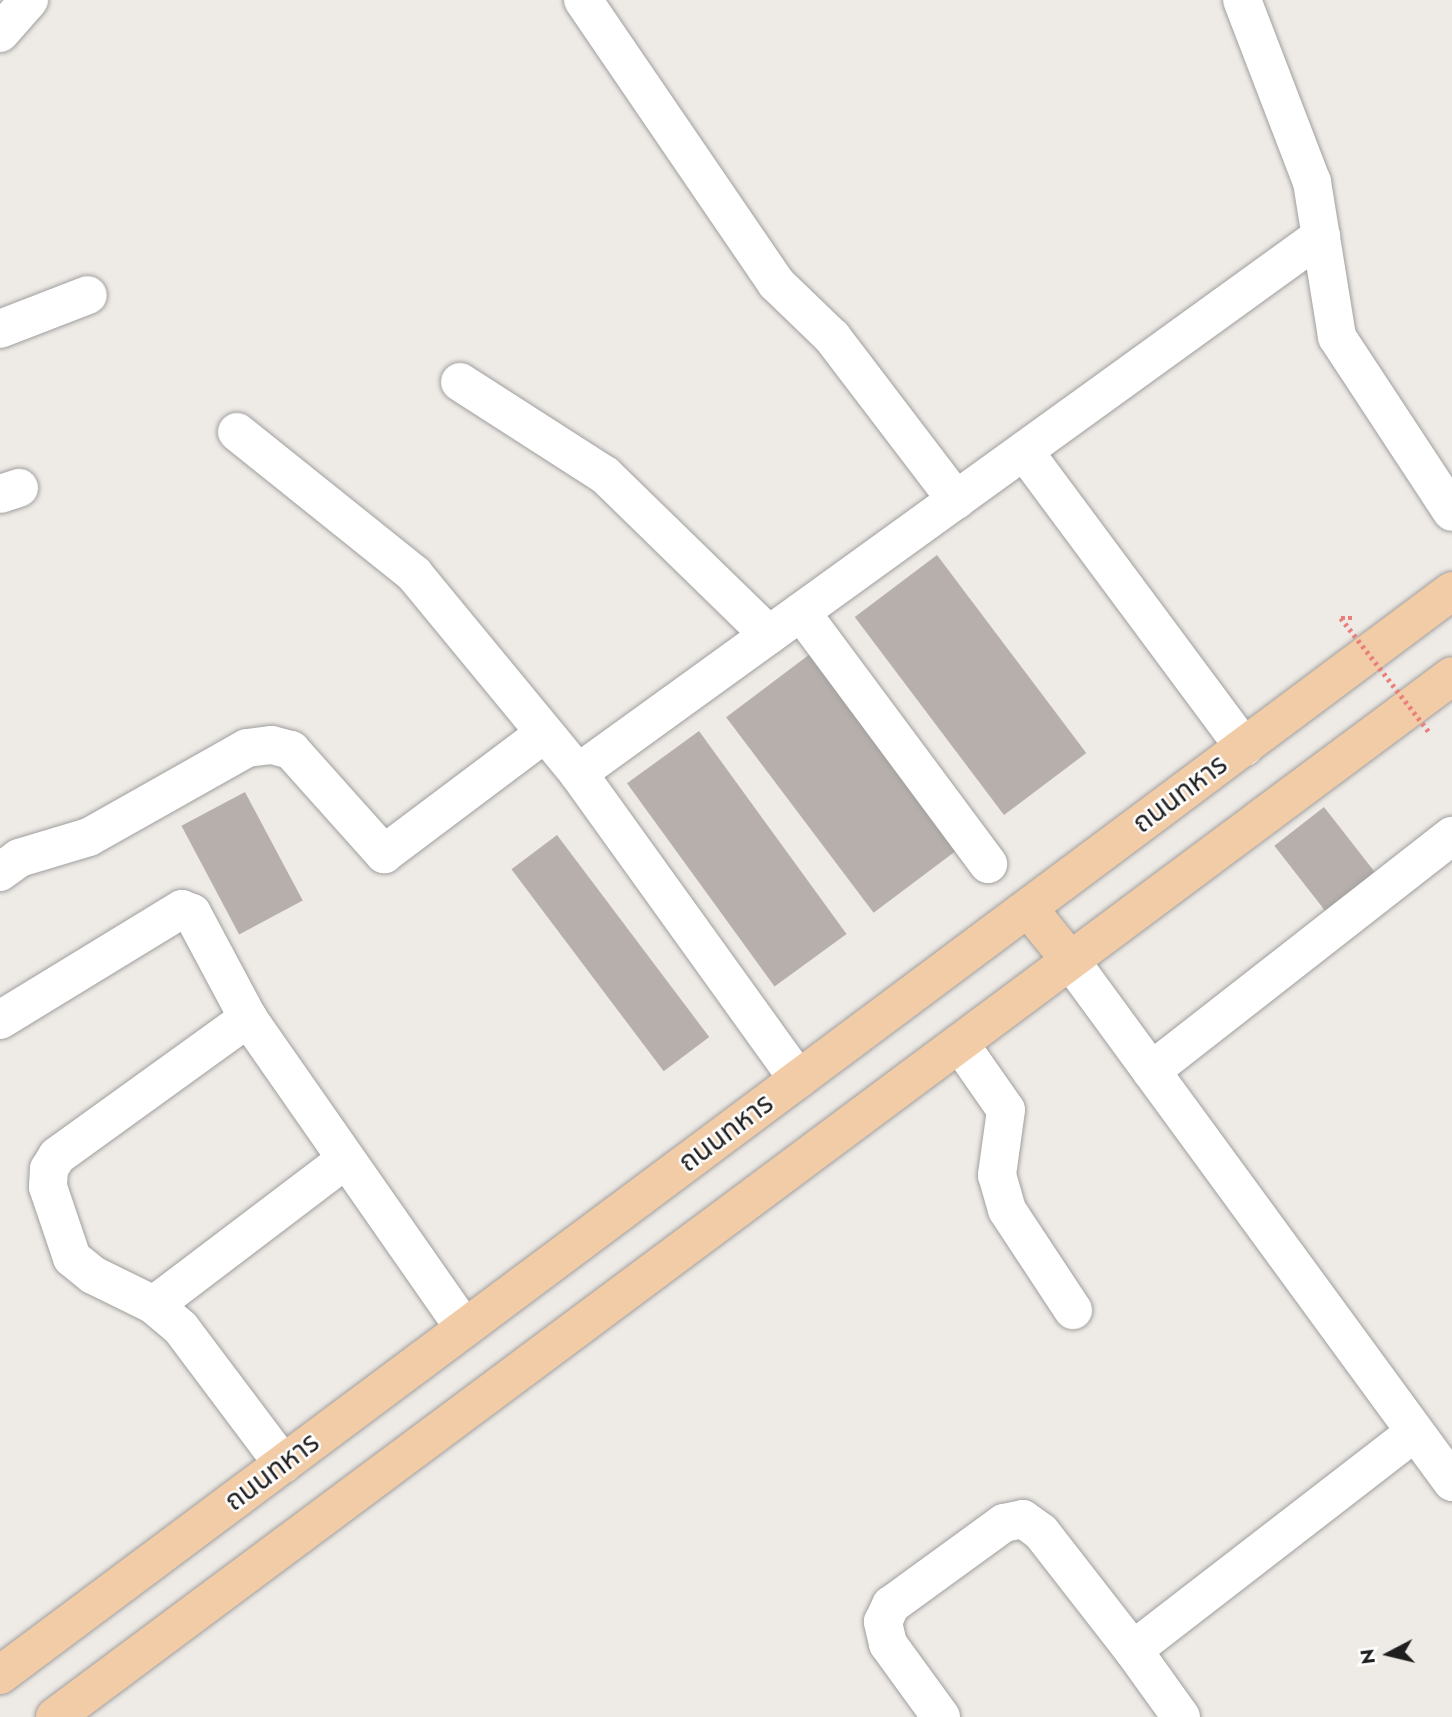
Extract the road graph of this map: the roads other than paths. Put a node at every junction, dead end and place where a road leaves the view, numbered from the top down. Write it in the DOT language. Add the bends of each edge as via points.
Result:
graph roads {
  1 [pos="29,0"];
  2 [pos="583,0"];
  3 [pos="1242,0"];
  4 [pos="0,33"];
  5 [pos="1321,236"];
  6 [pos="88,295"];
  7 [pos="0,330"];
  8 [pos="460,382"];
  9 [pos="237,432"];
  10 [pos="1024,451"];
  11 [pos="956,500"];
  12 [pos="1452,512"];
  13 [pos="1452,591"];
  14 [pos="802,611"];
  15 [pos="769,635"];
  16 [pos="1452,676"];
  17 [pos="545,733"];
  18 [pos="1244,747"];
  19 [pos="578,773"];
  20 [pos="1452,836"];
  21 [pos="988,864"];
  22 [pos="0,872"];
  23 [pos="1028,908"];
  24 [pos="1070,960"];
  25 [pos="248,1018"];
  26 [pos="0,1020"];
  27 [pos="960,1044"];
  28 [pos="1151,1072"];
  29 [pos="798,1079"];
  30 [pos="344,1161"];
  31 [pos="154,1305"];
  32 [pos="1073,1310"];
  33 [pos="464,1328"];
  34 [pos="1415,1432"];
  35 [pos="283,1464"];
  36 [pos="1452,1482"];
  37 [pos="1133,1650"];
  38 [pos="0,1675"];
  39 [pos="55,1717"];
  40 [pos="941,1717"];
  41 [pos="1181,1717"];
  1 -- 4 [label="street"];
  2 -- 11 [label="street" via="776,284 832,337"];
  3 -- 5 [label="street" via="1312,183"];
  5 -- 10 [label="street"];
  5 -- 12 [label="street" via="1337,337"];
  6 -- 7 [label="street"];
  8 -- 15 [label="street" via="605,475"];
  9 -- 17 [label="street" via="414,574"];
  10 -- 11 [label="street"];
  10 -- 18 [label="street"];
  11 -- 14 [label="street"];
  13 -- 18 [label="main road, ถนนทหาร"];
  14 -- 15 [label="street"];
  14 -- 21 [label="street"];
  15 -- 19 [label="street"];
  16 -- 24 [label="main road"];
  17 -- 19 [label="street"];
  17 -- 22 [label="street" via="384,854 291,750 272,745 247,748 89,837 19,858"];
  18 -- 23 [label="main road, ถนนทหาร"];
  19 -- 29 [label="street"];
  20 -- 28 [label="street"];
  23 -- 24 [label="main road"];
  23 -- 29 [label="main road, ถนนทหาร"];
  24 -- 27 [label="main road"];
  24 -- 28 [label="street"];
  25 -- 26 [label="street" via="192,914 182,909"];
  25 -- 30 [label="street"];
  25 -- 31 [label="street" via="57,1156 49,1168 58,1226 72,1258 93,1275"];
  27 -- 32 [label="street" via="1006,1110 997,1175 1007,1210"];
  27 -- 39 [label="main road"];
  28 -- 34 [label="street"];
  29 -- 33 [label="main road, ถนนทหาร"];
  30 -- 31 [label="street"];
  30 -- 33 [label="street"];
  31 -- 35 [label="street" via="181,1328"];
  33 -- 35 [label="main road, ถนนทหาร"];
  34 -- 36 [label="street"];
  34 -- 37 [label="street"];
  35 -- 38 [label="main road, ถนนทหาร"];
  37 -- 40 [label="street" via="1041,1532 1023,1519 1004,1523 891,1605 884,1622 888,1644"];
  37 -- 41 [label="street"];
}
